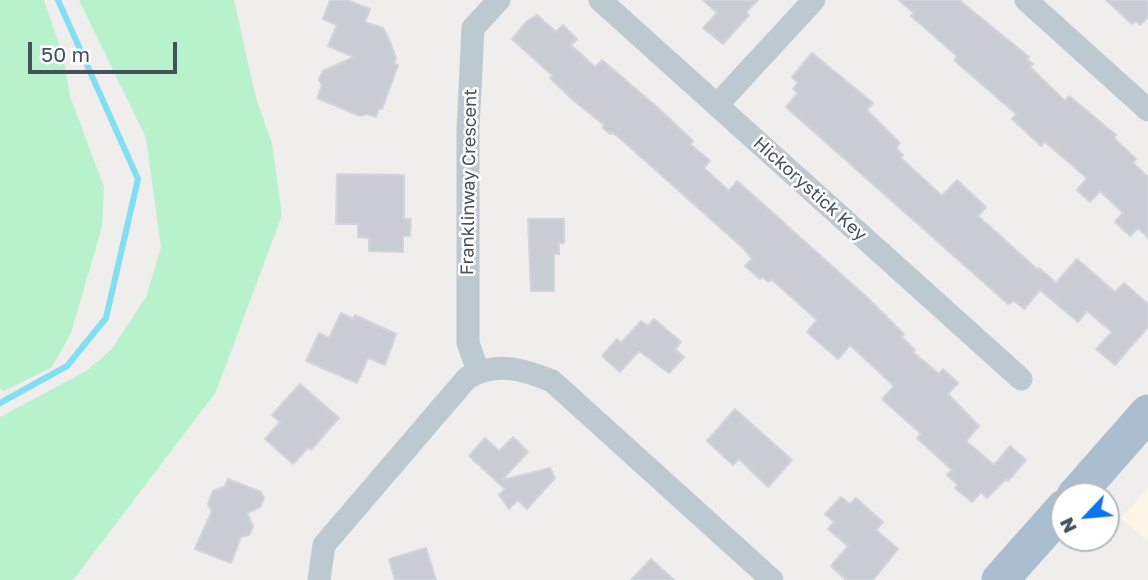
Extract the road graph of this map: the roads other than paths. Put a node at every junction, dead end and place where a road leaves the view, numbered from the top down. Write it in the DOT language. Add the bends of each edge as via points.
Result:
graph roads {
  1 [pos="499,0"];
  2 [pos="600,0"];
  3 [pos="814,0"];
  4 [pos="1027,0"];
  5 [pos="717,105"];
  6 [pos="1148,110"];
  7 [pos="478,371"];
  8 [pos="1021,379"];
  9 [pos="1148,413"];
  10 [pos="1087,482"];
  11 [pos="1050,524"];
  12 [pos="318,580"];
  13 [pos="772,580"];
  14 [pos="1000,580"];
  1 -- 7 [label="street, Franklinway Crescent" via="473,28 468,343"];
  2 -- 5 [label="street, Hickorystick Key"];
  3 -- 5 [label="street"];
  4 -- 6 [label="street"];
  5 -- 8 [label="street, Hickorystick Key"];
  7 -- 12 [label="street" via="467,378 324,545"];
  7 -- 13 [label="street" via="521,369 552,381"];
  9 -- 10 [label="main road"];
  11 -- 14 [label="main road"];
}
